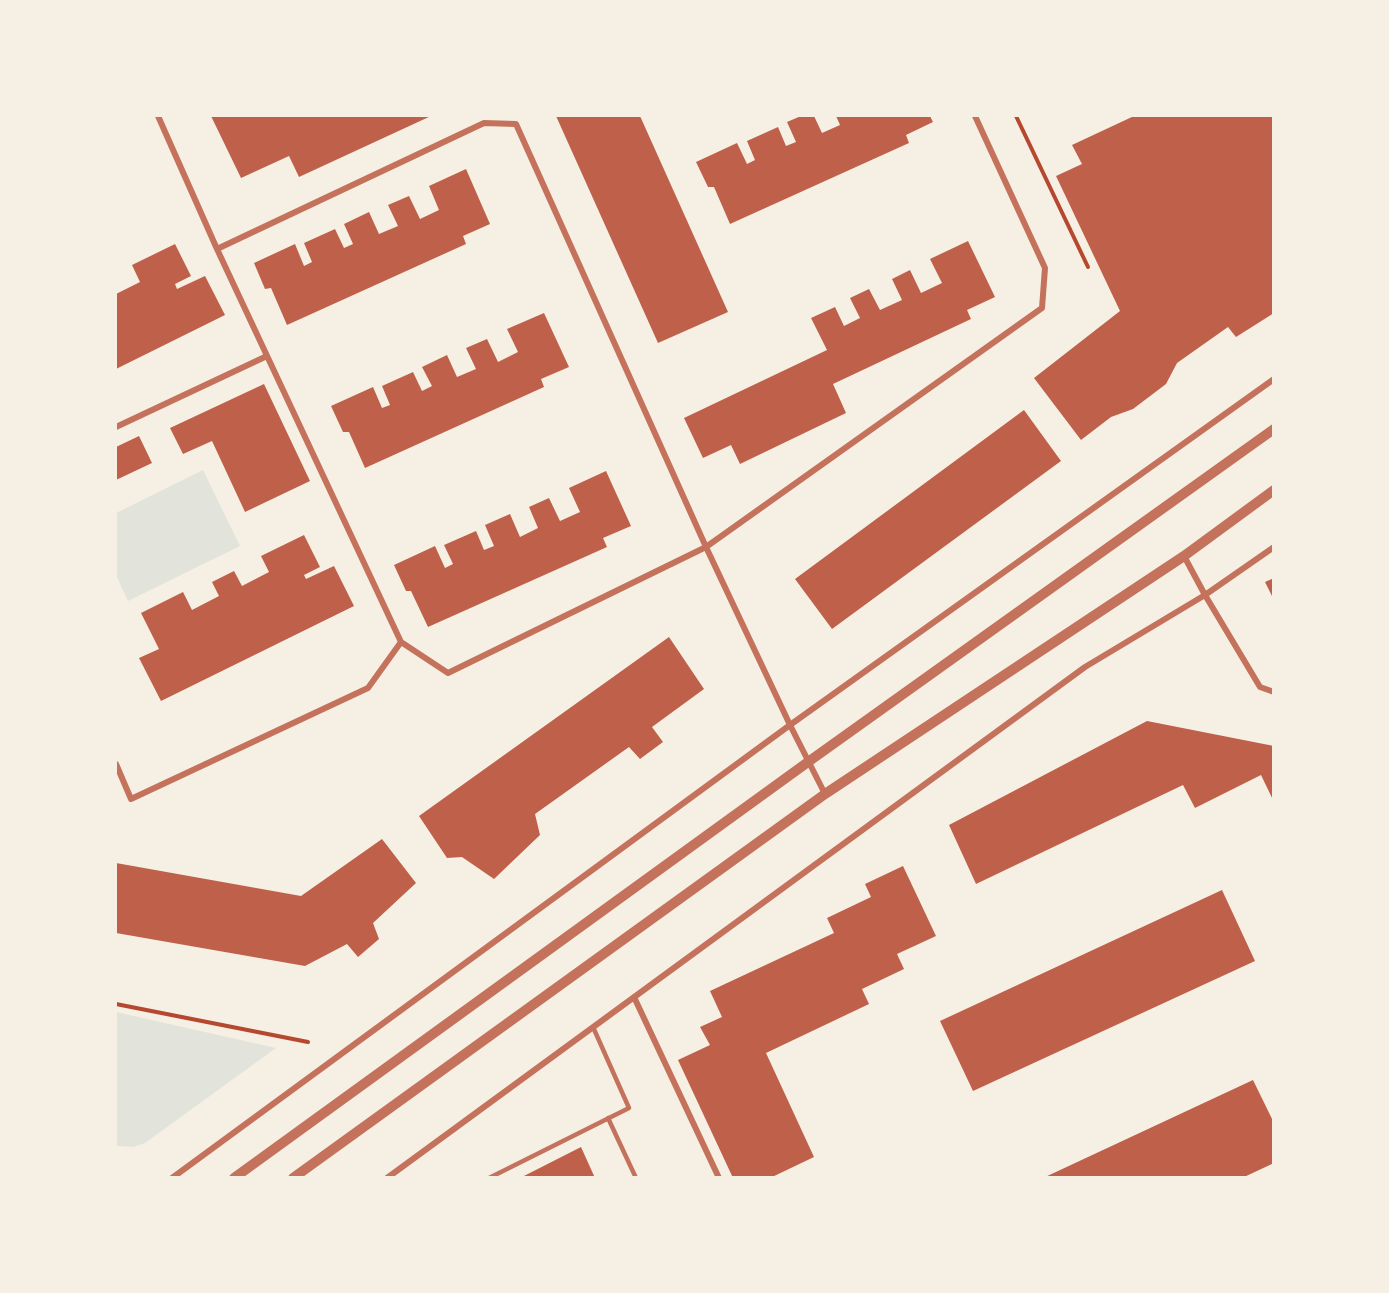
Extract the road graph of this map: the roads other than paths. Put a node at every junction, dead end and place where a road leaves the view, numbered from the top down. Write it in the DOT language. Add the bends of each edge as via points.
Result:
graph roads {
  1 [pos="158,116"];
  2 [pos="975,116"];
  3 [pos="217,249"];
  4 [pos="267,356"];
  5 [pos="1274,379"];
  6 [pos="116,427"];
  7 [pos="1274,429"];
  8 [pos="1274,490"];
  9 [pos="706,546"];
  10 [pos="1274,547"];
  11 [pos="1185,556"];
  12 [pos="1205,595"];
  13 [pos="401,642"];
  14 [pos="1274,692"];
  15 [pos="790,725"];
  16 [pos="808,762"];
  17 [pos="116,764"];
  18 [pos="825,794"];
  19 [pos="634,997"];
  20 [pos="593,1027"];
  21 [pos="608,1118"];
  22 [pos="172,1178"];
  23 [pos="234,1178"];
  24 [pos="293,1178"];
  25 [pos="387,1178"];
  26 [pos="489,1178"];
  27 [pos="636,1178"];
  28 [pos="719,1178"];
  1 -- 3 [label="street"];
  2 -- 9 [label="street" via="1045,268 1042,308"];
  3 -- 4 [label="street"];
  3 -- 9 [label="street" via="484,123 516,124"];
  4 -- 6 [label="street"];
  4 -- 13 [label="street"];
  5 -- 15 [label="street"];
  7 -- 16 [label="street"];
  8 -- 11 [label="street"];
  9 -- 13 [label="street" via="448,673"];
  9 -- 15 [label="street"];
  10 -- 12 [label="street"];
  11 -- 12 [label="street"];
  11 -- 18 [label="street"];
  12 -- 14 [label="street" via="1260,687"];
  12 -- 19 [label="street" via="1085,667"];
  13 -- 17 [label="street" via="368,688 131,799"];
  15 -- 16 [label="street"];
  15 -- 22 [label="street"];
  16 -- 18 [label="street"];
  16 -- 23 [label="street"];
  18 -- 24 [label="street"];
  19 -- 20 [label="street"];
  19 -- 28 [label="street"];
  20 -- 21 [label="lane" via="629,1108"];
  20 -- 25 [label="street"];
  21 -- 26 [label="lane"];
  21 -- 27 [label="lane"];
}
